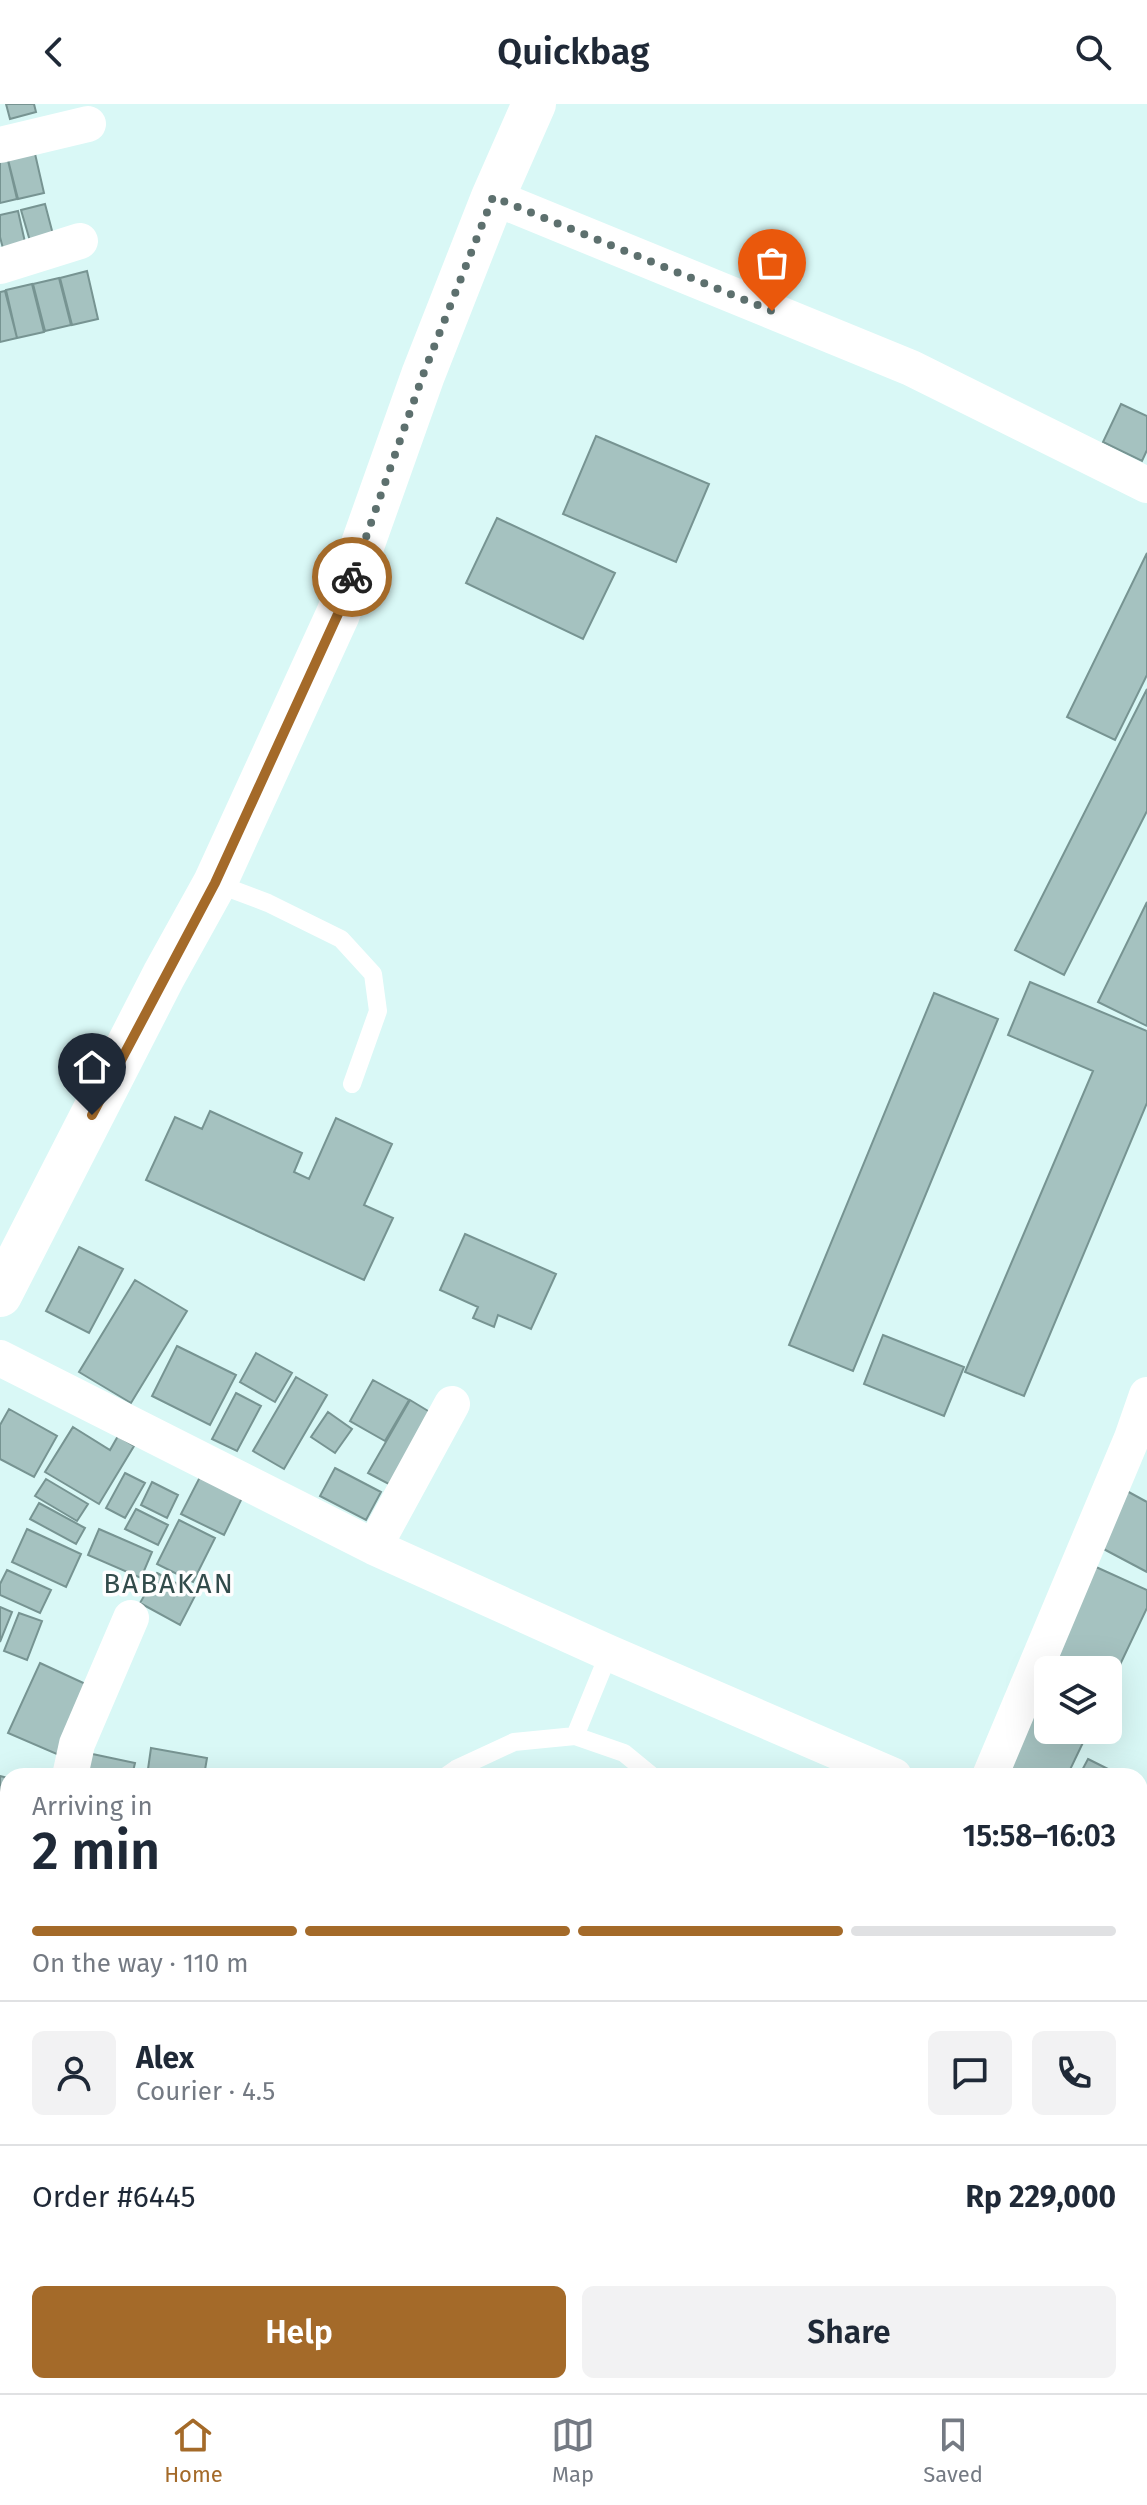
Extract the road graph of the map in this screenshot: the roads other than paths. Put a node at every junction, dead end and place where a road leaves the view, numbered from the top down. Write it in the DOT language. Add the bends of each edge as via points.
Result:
graph roads {
  1 [pos="534,104"];
  2 [pos="88,124"];
  3 [pos="0,145"];
  4 [pos="493,197"];
  5 [pos="80,241"];
  6 [pos="0,266"];
  7 [pos="1147,485"];
  8 [pos="215,883"];
  9 [pos="352,1084"];
  10 [pos="0,1295"];
  11 [pos="0,1358"];
  12 [pos="1147,1395"];
  13 [pos="452,1404"];
  14 [pos="1139,1442"];
  15 [pos="374,1547"];
  16 [pos="131,1618"];
  17 [pos="609,1653"];
  18 [pos="575,1736"];
  19 [pos="72,1768"];
  20 [pos="458,1768"];
  21 [pos="642,1768"];
  22 [pos="875,1768"];
  23 [pos="994,1768"];
  1 -- 4 [label="main road"];
  2 -- 3 [label="street"];
  4 -- 7 [label="street" via="911,368"];
  4 -- 8 [label="main road" via="338,614"];
  5 -- 6 [label="street"];
  8 -- 9 [label="lane" via="341,939 373,974 378,1011"];
  8 -- 10 [label="main road"];
  11 -- 15 [label="street"];
  12 -- 14 [label="street"];
  13 -- 15 [label="street"];
  14 -- 23 [label="street"];
  15 -- 17 [label="street"];
  16 -- 19 [label="street"];
  17 -- 18 [label="lane"];
  17 -- 22 [label="street"];
  18 -- 20 [label="lane" via="514,1742"];
  18 -- 21 [label="lane" via="624,1753"];
}
